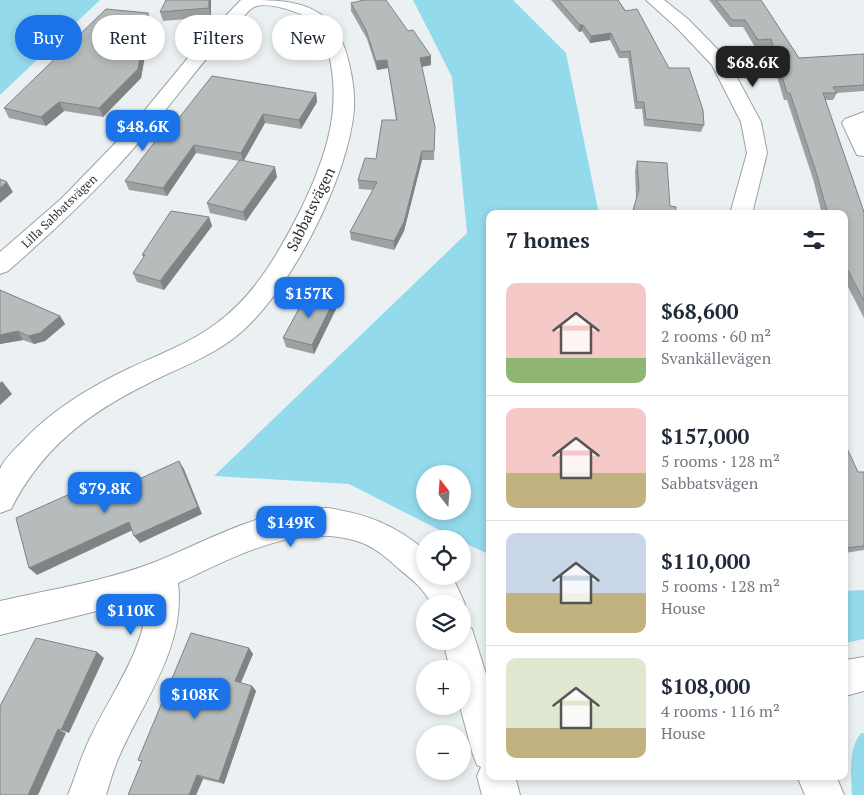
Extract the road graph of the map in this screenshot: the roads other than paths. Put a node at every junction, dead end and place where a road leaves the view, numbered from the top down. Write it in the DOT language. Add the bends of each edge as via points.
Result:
graph roads {
  1 [pos="257,0"];
  2 [pos="269,0"];
  3 [pos="654,0"];
  4 [pos="864,118"];
  5 [pos="864,150"];
  6 [pos="742,210"];
  7 [pos="0,266"];
  8 [pos="3,487"];
  9 [pos="416,561"];
  10 [pos="161,575"];
  11 [pos="0,618"];
  12 [pos="462,650"];
  13 [pos="864,674"];
  14 [pos="848,677"];
  15 [pos="486,737"];
  16 [pos="497,780"];
  17 [pos="818,780"];
  18 [pos="87,795"];
  19 [pos="502,795"];
  20 [pos="825,795"];
  1 -- 7 [label="street, Lilla Sabbatsvägen" via="248,3 212,40 138,131 75,198"];
  2 -- 8 [label="street, Sabbatsvägen" via="306,11 325,23 337,52 345,86 334,157 314,205 278,272 266,291 226,330 199,348 116,387 82,408 32,450"];
  3 -- 6 [label="street" via="682,23 720,63 751,122 757,153"];
  4 -- 5 [label="street" via="852,123"];
  9 -- 10 [label="street" via="403,549 372,531 340,522 308,521 246,537"];
  10 -- 11 [label="street" via="121,589"];
  10 -- 18 [label="street" via="164,606 161,630 103,750"];
  12 -- 15 [label="street"];
  13 -- 14 [label="street"];
  16 -- 19 [label="street"];
  17 -- 20 [label="street"];
}
